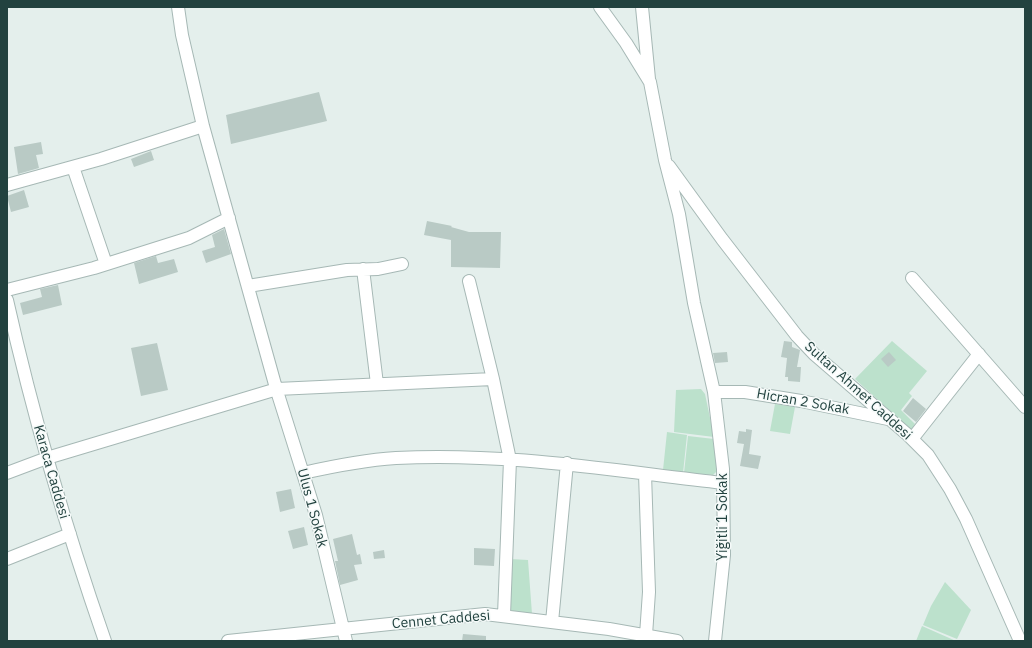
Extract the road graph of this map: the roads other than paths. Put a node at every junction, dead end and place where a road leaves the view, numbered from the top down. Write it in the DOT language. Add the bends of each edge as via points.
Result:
graph roads {
  1 [pos="178,7"];
  2 [pos="600,7"];
  3 [pos="642,7"];
  4 [pos="650,82"];
  5 [pos="203,126"];
  6 [pos="665,160"];
  7 [pos="73,167"];
  8 [pos="7,185"];
  9 [pos="229,218"];
  10 [pos="106,264"];
  11 [pos="402,264"];
  12 [pos="363,270"];
  13 [pos="912,278"];
  14 [pos="469,281"];
  15 [pos="248,286"];
  16 [pos="7,290"];
  17 [pos="7,300"];
  18 [pos="979,354"];
  19 [pos="493,379"];
  20 [pos="377,384"];
  21 [pos="277,388"];
  22 [pos="714,392"];
  23 [pos="1025,407"];
  24 [pos="892,420"];
  25 [pos="912,439"];
  26 [pos="47,458"];
  27 [pos="510,460"];
  28 [pos="567,463"];
  29 [pos="7,473"];
  30 [pos="303,473"];
  31 [pos="645,474"];
  32 [pos="723,483"];
  33 [pos="70,534"];
  34 [pos="7,559"];
  35 [pos="504,615"];
  36 [pos="552,622"];
  37 [pos="344,635"];
  38 [pos="646,635"];
  39 [pos="105,641"];
  40 [pos="228,641"];
  41 [pos="677,641"];
  42 [pos="715,641"];
  43 [pos="1020,641"];
  1 -- 5 [label="street, Ulus 1 Sokak"];
  2 -- 4 [label="street"];
  3 -- 4 [label="street, Yiğitli 1 Sokak"];
  4 -- 6 [label="street, Yiğitli 1 Sokak"];
  5 -- 7 [label="street"];
  5 -- 9 [label="street, Ulus 1 Sokak"];
  6 -- 22 [label="street, Yiğitli 1 Sokak"];
  6 -- 24 [label="street, Sultan Ahmet Caddesi" via="797,336 814,354"];
  7 -- 8 [label="street"];
  7 -- 10 [label="street"];
  9 -- 10 [label="street" via="189,238"];
  9 -- 15 [label="street, Ulus 1 Sokak"];
  10 -- 16 [label="street"];
  11 -- 12 [label="street"];
  12 -- 15 [label="street"];
  12 -- 20 [label="street"];
  13 -- 18 [label="street"];
  14 -- 19 [label="street"];
  15 -- 21 [label="street, Ulus 1 Sokak"];
  17 -- 26 [label="street, Karaca Caddesi"];
  18 -- 23 [label="street"];
  18 -- 25 [label="street"];
  19 -- 20 [label="street"];
  19 -- 27 [label="street"];
  20 -- 21 [label="street"];
  21 -- 26 [label="street"];
  21 -- 30 [label="street, Ulus 1 Sokak"];
  22 -- 24 [label="street, Hicran 2 Sokak" via="745,392"];
  22 -- 32 [label="street, Yiğitli 1 Sokak"];
  24 -- 25 [label="street, Sultan Ahmet Caddesi"];
  25 -- 43 [label="street, Sultan Ahmet Caddesi" via="928,455 963,513"];
  26 -- 29 [label="street"];
  26 -- 33 [label="street, Karaca Caddesi"];
  27 -- 28 [label="street"];
  27 -- 30 [label="street" via="395,458"];
  27 -- 35 [label="street"];
  28 -- 31 [label="street"];
  28 -- 36 [label="street"];
  30 -- 37 [label="street, Ulus 1 Sokak" via="316,516"];
  31 -- 32 [label="street"];
  31 -- 38 [label="street" via="649,592"];
  32 -- 42 [label="street, Yiğitli 1 Sokak" via="724,555"];
  33 -- 34 [label="street"];
  33 -- 39 [label="street, Karaca Caddesi"];
  35 -- 36 [label="street, Cennet Caddesi"];
  35 -- 37 [label="street, Cennet Caddesi" via="459,616"];
  36 -- 38 [label="street, Cennet Caddesi"];
  37 -- 40 [label="street, Cennet Caddesi"];
  38 -- 41 [label="street, Cennet Caddesi"];
}
